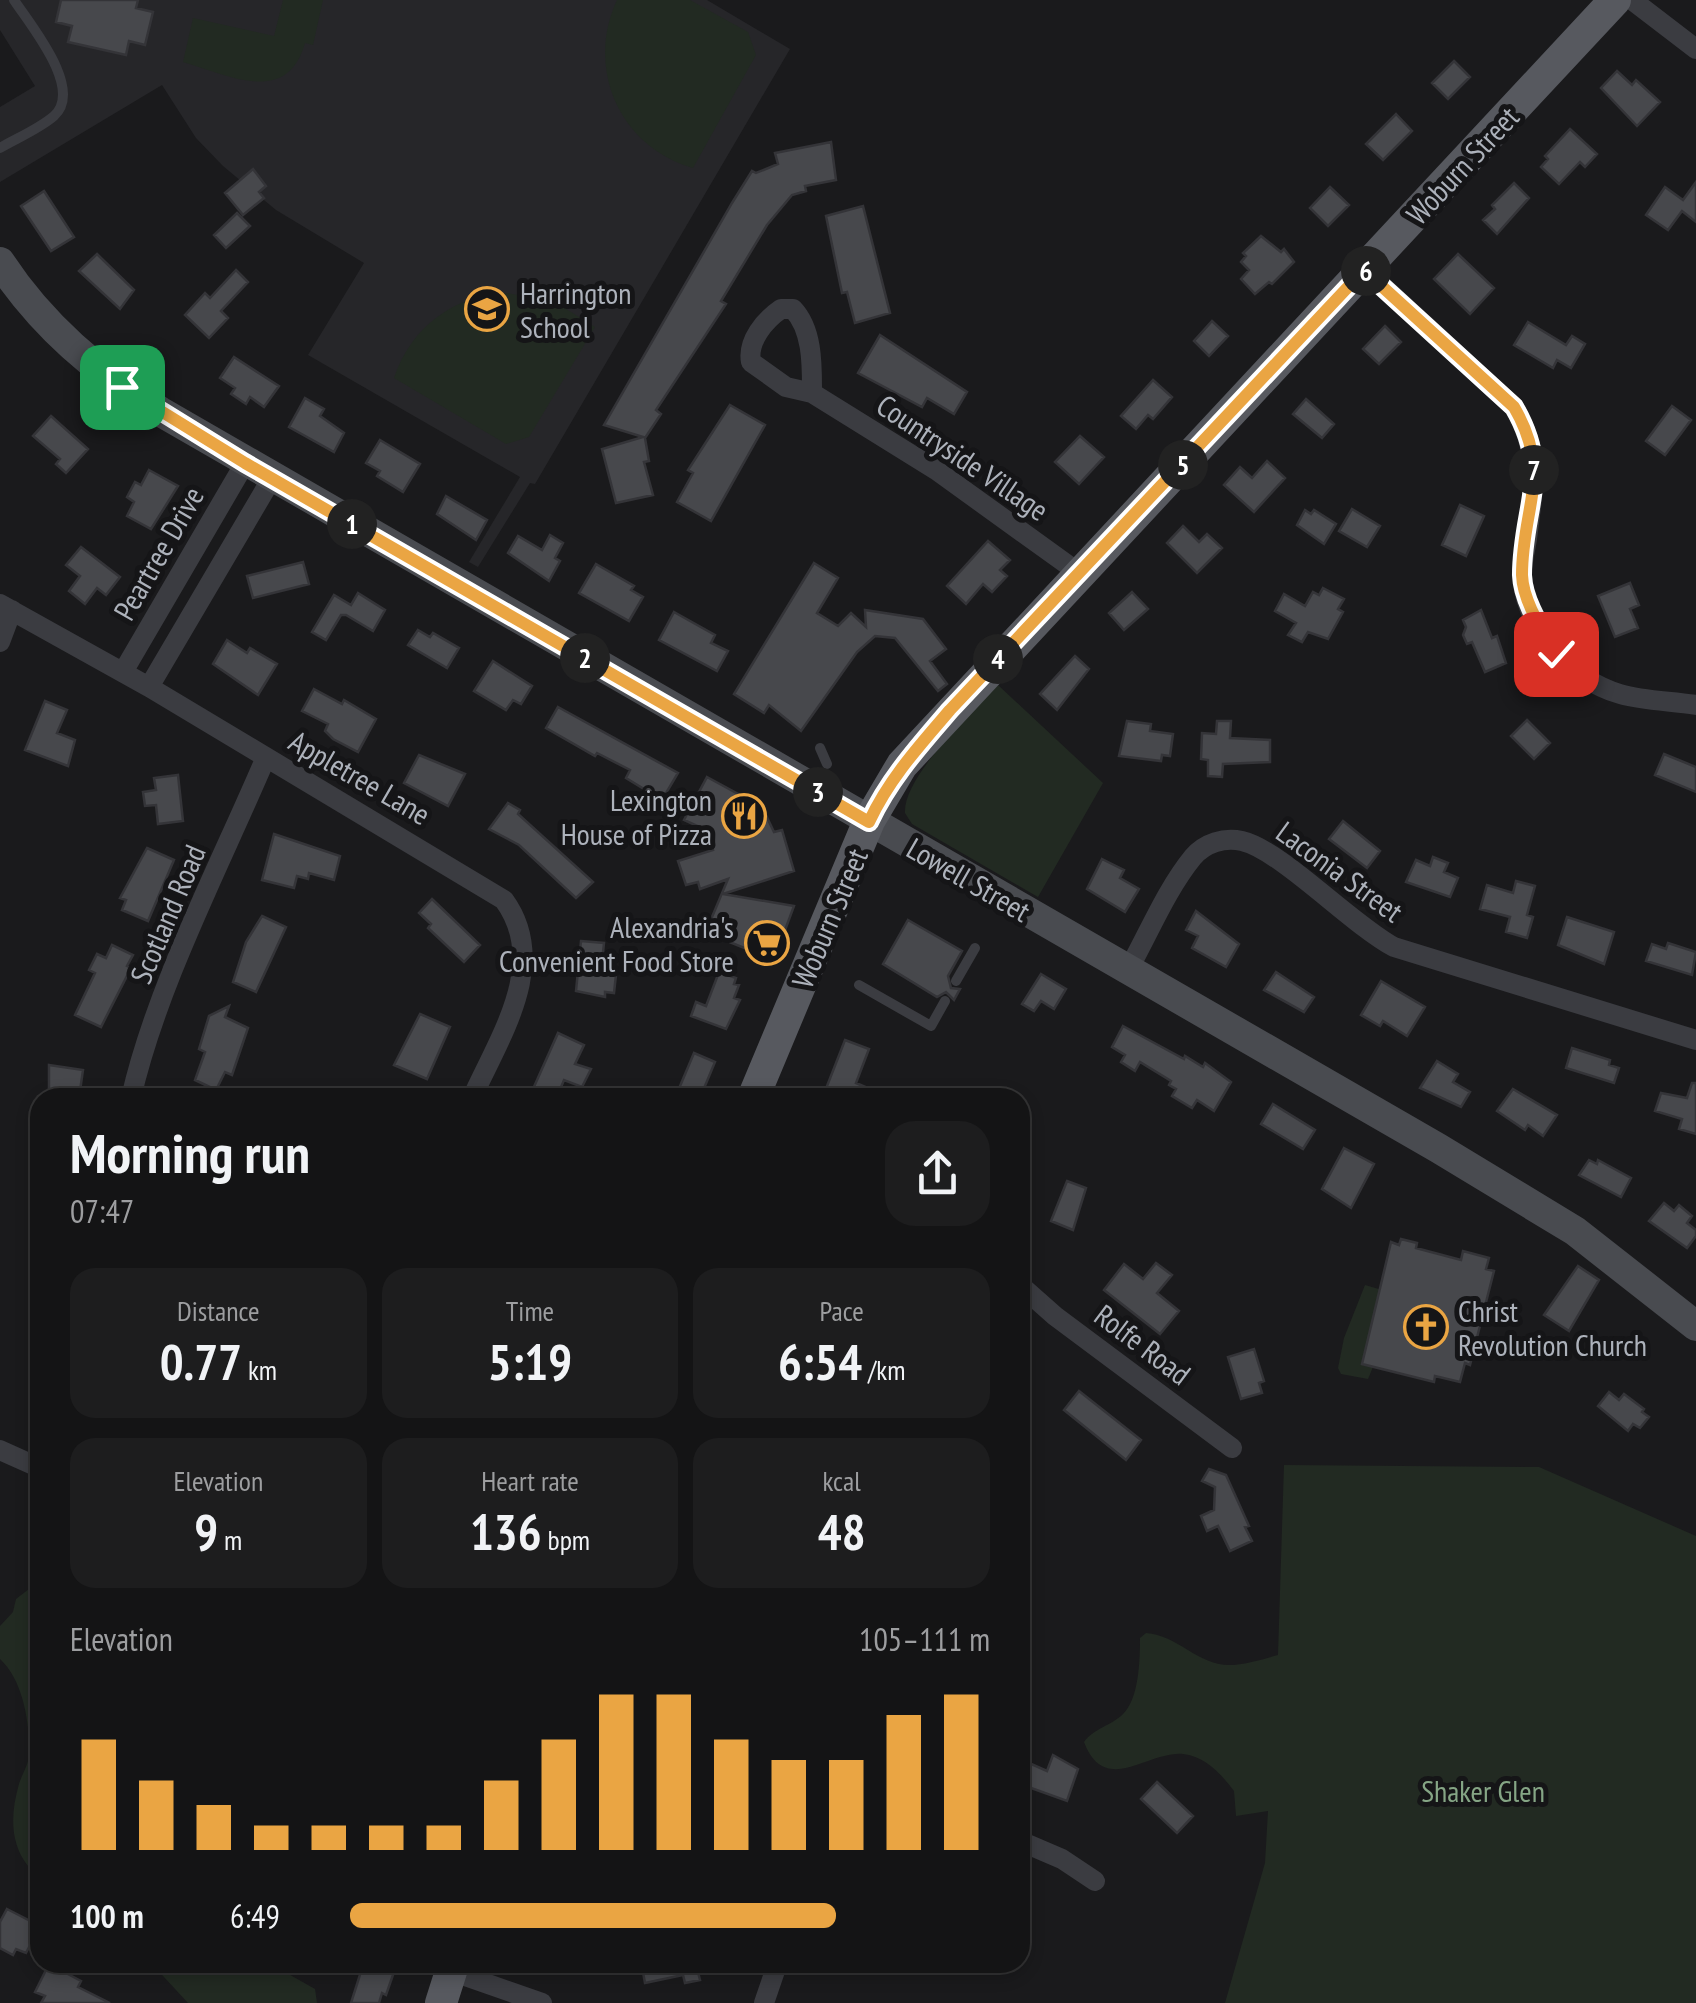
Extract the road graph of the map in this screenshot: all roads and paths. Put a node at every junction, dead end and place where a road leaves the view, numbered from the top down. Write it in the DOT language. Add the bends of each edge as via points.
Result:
graph roads {
  1 [pos="14,0"];
  2 [pos="1614,0"];
  3 [pos="1632,0"];
  4 [pos="1696,49"];
  5 [pos="0,148"];
  6 [pos="0,262"];
  7 [pos="1364,270"];
  8 [pos="812,394"];
  9 [pos="258,470"];
  10 [pos="1079,573"];
  11 [pos="6,607"];
  12 [pos="0,642"];
  13 [pos="123,672"];
  14 [pos="149,686"];
  15 [pos="1696,705"];
  16 [pos="820,748"];
  17 [pos="266,757"];
  18 [pos="827,764"];
  19 [pos="869,822"];
  20 [pos="975,948"];
  21 [pos="1127,972"];
  22 [pos="956,981"];
  23 [pos="859,985"];
  24 [pos="945,1001"];
  25 [pos="1696,1040"];
  26 [pos="133,1088"];
  27 [pos="476,1088"];
  28 [pos="758,1088"];
  29 [pos="1030,1293"];
  30 [pos="1696,1326"];
  31 [pos="1232,1448"];
  32 [pos="0,1450"];
  33 [pos="30,1464"];
  34 [pos="1030,1845"];
  35 [pos="1095,1881"];
  36 [pos="451,1973"];
  37 [pos="468,1973"];
  38 [pos="774,1973"];
  39 [pos="441,2003"];
  40 [pos="542,2003"];
  41 [pos="764,2003"];
  1 -- 5 [label="lane" via="65,96 55,116"];
  2 -- 7 [label="main road, Woburn Street"];
  3 -- 4 [label="street"];
  6 -- 9 [label="main road, Lowell Street" via="46,322 93,366"];
  7 -- 10 [label="main road, Woburn Street"];
  7 -- 15 [label="street" via="1514,407 1530,436 1534,478 1522,578 1556,654 1619,694"];
  8 -- 10 [label="street, Countryside Village" via="936,470"];
  9 -- 13 [label="street, Peartree Drive"];
  9 -- 14 [label="street, Peartree Drive"];
  9 -- 19 [label="main road, Lowell Street"];
  10 -- 19 [label="main road, Woburn Street" via="902,765"];
  11 -- 12 [label="street"];
  11 -- 13 [label="street, Appletree Lane"];
  13 -- 14 [label="street, Appletree Lane"];
  14 -- 17 [label="street, Appletree Lane"];
  16 -- 18 [label="lane"];
  17 -- 26 [label="street, Scotland Road" via="166,991"];
  17 -- 27 [label="street, Appletree Lane" via="480,882 518,920 522,975"];
  19 -- 21 [label="main road, Lowell Street"];
  19 -- 28 [label="main road, Woburn Street"];
  20 -- 22 [label="lane"];
  21 -- 25 [label="street, Laconia Street" via="1192,859 1210,844 1232,840 1279,862 1394,947"];
  21 -- 30 [label="main road, Lowell Street" via="1575,1231"];
  23 -- 24 [label="lane" via="930,1026"];
  29 -- 31 [label="street, Rolfe Road"];
  32 -- 33 [label="street"];
  34 -- 35 [label="street"];
  36 -- 39 [label="main road"];
  37 -- 40 [label="street"];
  38 -- 41 [label="street"];
}
